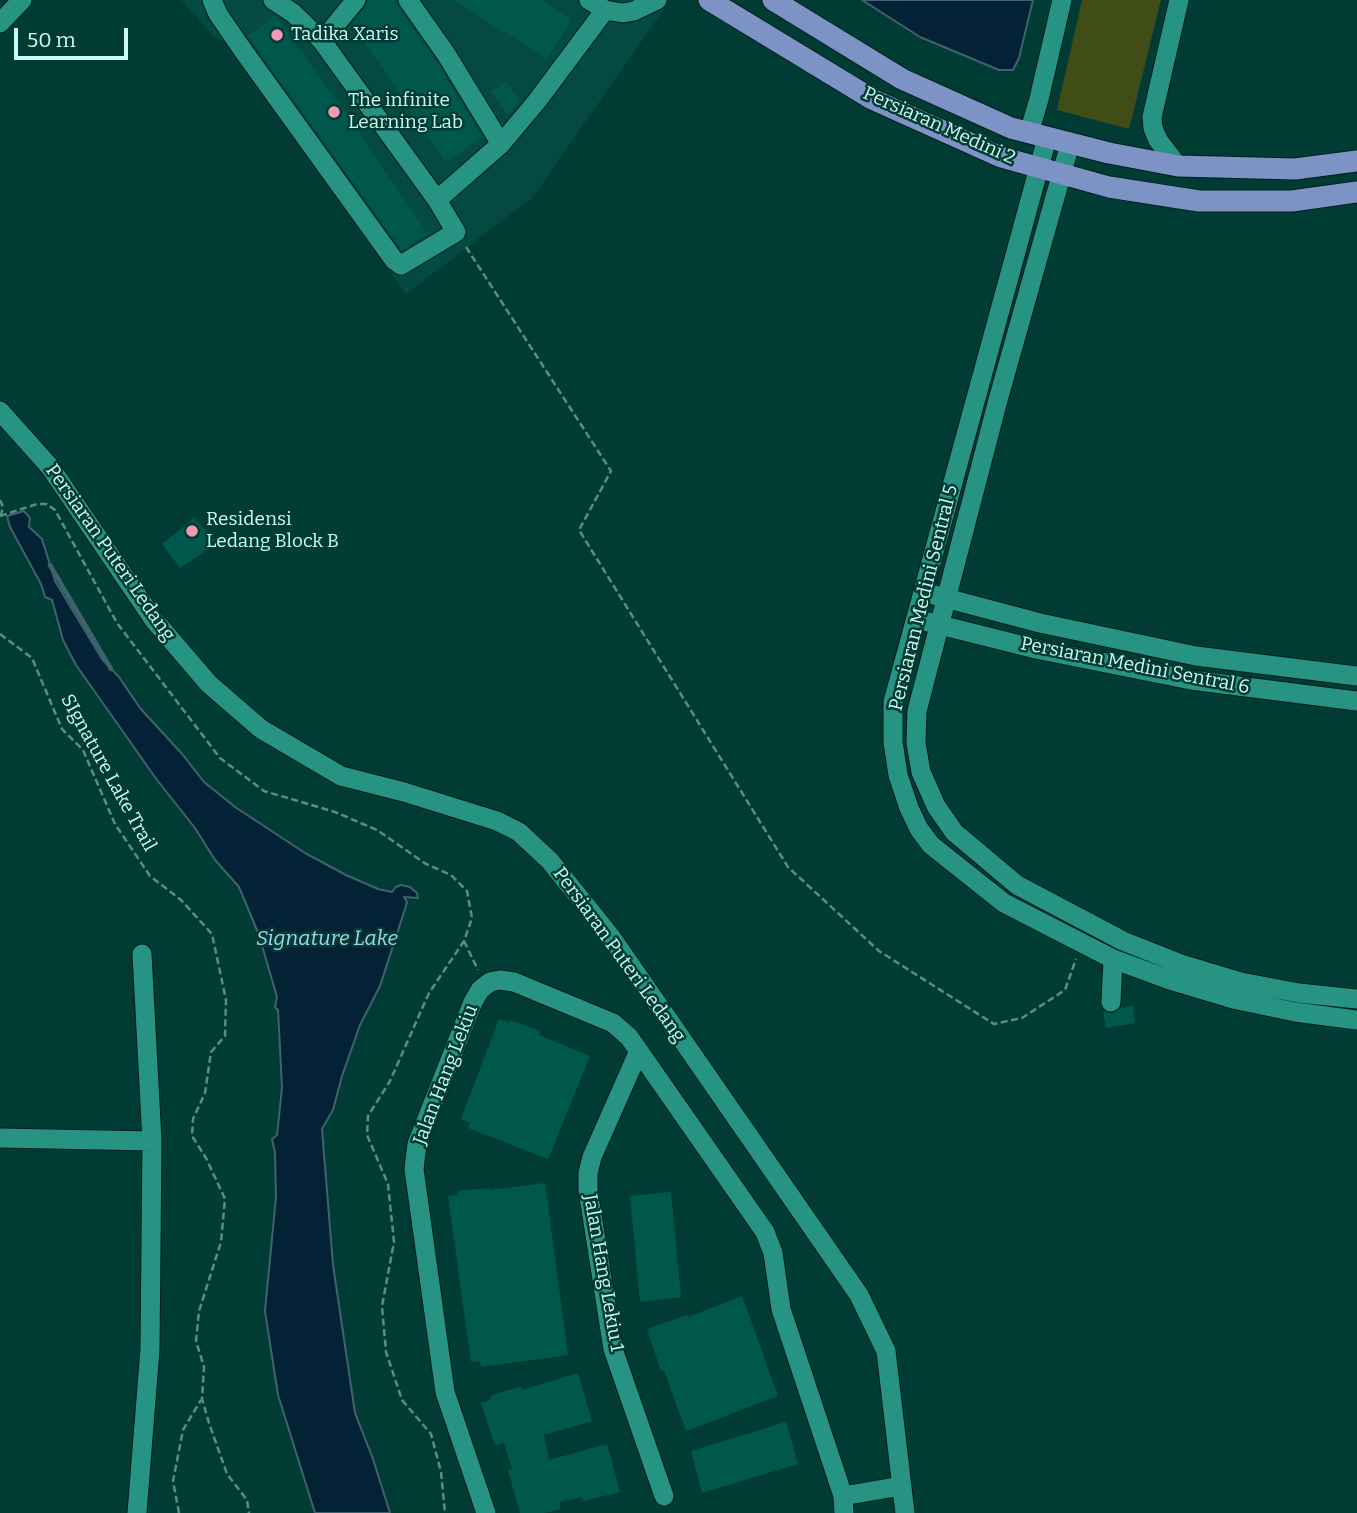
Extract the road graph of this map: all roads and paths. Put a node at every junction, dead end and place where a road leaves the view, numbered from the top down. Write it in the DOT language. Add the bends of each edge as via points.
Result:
graph roads {
  1 [pos="22,0"];
  2 [pos="212,0"];
  3 [pos="274,0"];
  4 [pos="356,0"];
  5 [pos="408,0"];
  6 [pos="657,0"];
  7 [pos="709,0"];
  8 [pos="773,0"];
  9 [pos="1062,0"];
  10 [pos="1179,0"];
  11 [pos="597,5"];
  12 [pos="0,23"];
  13 [pos="322,41"];
  14 [pos="1038,136"];
  15 [pos="501,144"];
  16 [pos="1069,144"];
  17 [pos="1357,160"];
  18 [pos="1178,166"];
  19 [pos="1039,168"];
  20 [pos="1062,175"];
  21 [pos="1357,192"];
  22 [pos="437,200"];
  23 [pos="456,232"];
  24 [pos="0,411"];
  25 [pos="0,500"];
  26 [pos="1,515"];
  27 [pos="923,593"];
  28 [pos="946,598"];
  29 [pos="916,619"];
  30 [pos="939,625"];
  31 [pos="0,634"];
  32 [pos="1357,676"];
  33 [pos="1357,701"];
  34 [pos="464,941"];
  35 [pos="1083,943"];
  36 [pos="142,954"];
  37 [pos="1114,959"];
  38 [pos="486,986"];
  39 [pos="1357,999"];
  40 [pos="1111,1002"];
  41 [pos="1357,1020"];
  42 [pos="638,1054"];
  43 [pos="0,1138"];
  44 [pos="152,1141"];
  45 [pos="202,1399"];
  46 [pos="901,1486"];
  47 [pos="664,1496"];
  48 [pos="844,1505"];
  49 [pos="137,1513"];
  50 [pos="179,1513"];
  51 [pos="249,1513"];
  52 [pos="445,1513"];
  53 [pos="486,1513"];
  54 [pos="905,1513"];
  1 -- 12 [label="street"];
  2 -- 23 [label="street" via="242,50 394,260 401,265"];
  3 -- 13 [label="street"];
  4 -- 13 [label="street"];
  5 -- 15 [label="street"];
  6 -- 11 [label="street" via="623,13"];
  7 -- 19 [label="main road, Persiaran Medini 2" via="872,99 1001,157"];
  8 -- 14 [label="main road, Persiaran Medini 2" via="902,79 1000,124"];
  9 -- 14 [label="street, Persiaran Medini Sentral 5" via="1039,99"];
  10 -- 18 [label="street" via="1152,117 1158,140"];
  11 -- 15 [label="street" via="537,101"];
  13 -- 22 [label="street"];
  14 -- 16 [label="main road, Persiaran Medini 2"];
  14 -- 19 [label="street, Persiaran Medini Sentral 5"];
  15 -- 22 [label="street"];
  16 -- 18 [label="main road, Persiaran Medini 2"];
  16 -- 20 [label="street, Persiaran Medini Sentral 5"];
  17 -- 18 [label="main road, Persiaran Medini 2" via="1295,169"];
  19 -- 20 [label="main road, Persiaran Medini 2"];
  19 -- 27 [label="street, Persiaran Medini Sentral 5"];
  20 -- 21 [label="main road, Persiaran Medini 2" via="1199,201 1292,201"];
  20 -- 28 [label="street, Persiaran Medini Sentral 5"];
  22 -- 23 [label="street"];
  23 -- 35 [label="path" via="611,471 579,530 788,867 879,951 994,1024 1022,1018 1065,990"];
  24 -- 46 [label="street, Persiaran Puteri Ledang" via="50,467 154,620 209,684 261,729 341,776 497,821 520,832 550,861 611,937 859,1296 886,1351"];
  25 -- 26 [label="path"];
  26 -- 34 [label="path" via="47,504 55,510 117,623 220,758 264,791 377,830 451,874 467,891 472,918"];
  27 -- 28 [label="street, Persiaran Medini Sentral 6"];
  27 -- 29 [label="street, Persiaran Medini Sentral 5"];
  28 -- 30 [label="street, Persiaran Medini Sentral 5"];
  28 -- 32 [label="street, Persiaran Medini Sentral 6" via="1196,656"];
  29 -- 30 [label="street, Persiaran Medini Sentral 6"];
  29 -- 35 [label="street, Persiaran Medini Sentral 5" via="893,702 892,742 898,775 919,829 931,845 1004,903"];
  30 -- 33 [label="street, Persiaran Medini Sentral 6" via="1191,680"];
  30 -- 39 [label="street, Persiaran Medini Sentral 5" via="917,711 916,743 921,772 954,832 1017,885 1123,941 1241,982"];
  31 -- 45 [label="path, SIgnature Lake Trail" via="32,658 62,729 83,750 116,824 150,876 181,900 212,934 226,1000 225,1036 211,1052 192,1136 225,1199 221,1242 199,1311 196,1340 204,1367"];
  34 -- 38 [label="path"];
  34 -- 52 [label="path" via="429,993 390,1081 368,1116 366,1135 388,1184 394,1241 382,1306 386,1352 402,1400 431,1434"];
  35 -- 37 [label="street, Persiaran Medini Sentral 5"];
  36 -- 44 [label="street"];
  37 -- 40 [label="street"];
  37 -- 41 [label="street, Persiaran Medini Sentral 5" via="1233,999"];
  38 -- 42 [label="street, Jalan Hang Lekiu" via="500,979 514,982 613,1023 629,1037"];
  38 -- 53 [label="street, Jalan Hang Lekiu" via="473,1002 417,1143 414,1169 445,1392"];
  42 -- 47 [label="street, Jalan Hang Lekiu 1" via="592,1157 588,1190 614,1349"];
  42 -- 48 [label="street, Jalan Hang Lekiu" via="765,1231 781,1309"];
  43 -- 44 [label="street"];
  44 -- 49 [label="street" via="150,1349"];
  45 -- 50 [label="path" via="183,1430 173,1481"];
  45 -- 51 [label="path, SIgnature Lake Trail" via="227,1474 247,1500"];
  46 -- 48 [label="street"];
  46 -- 54 [label="street, Persiaran Puteri Ledang"];
}
